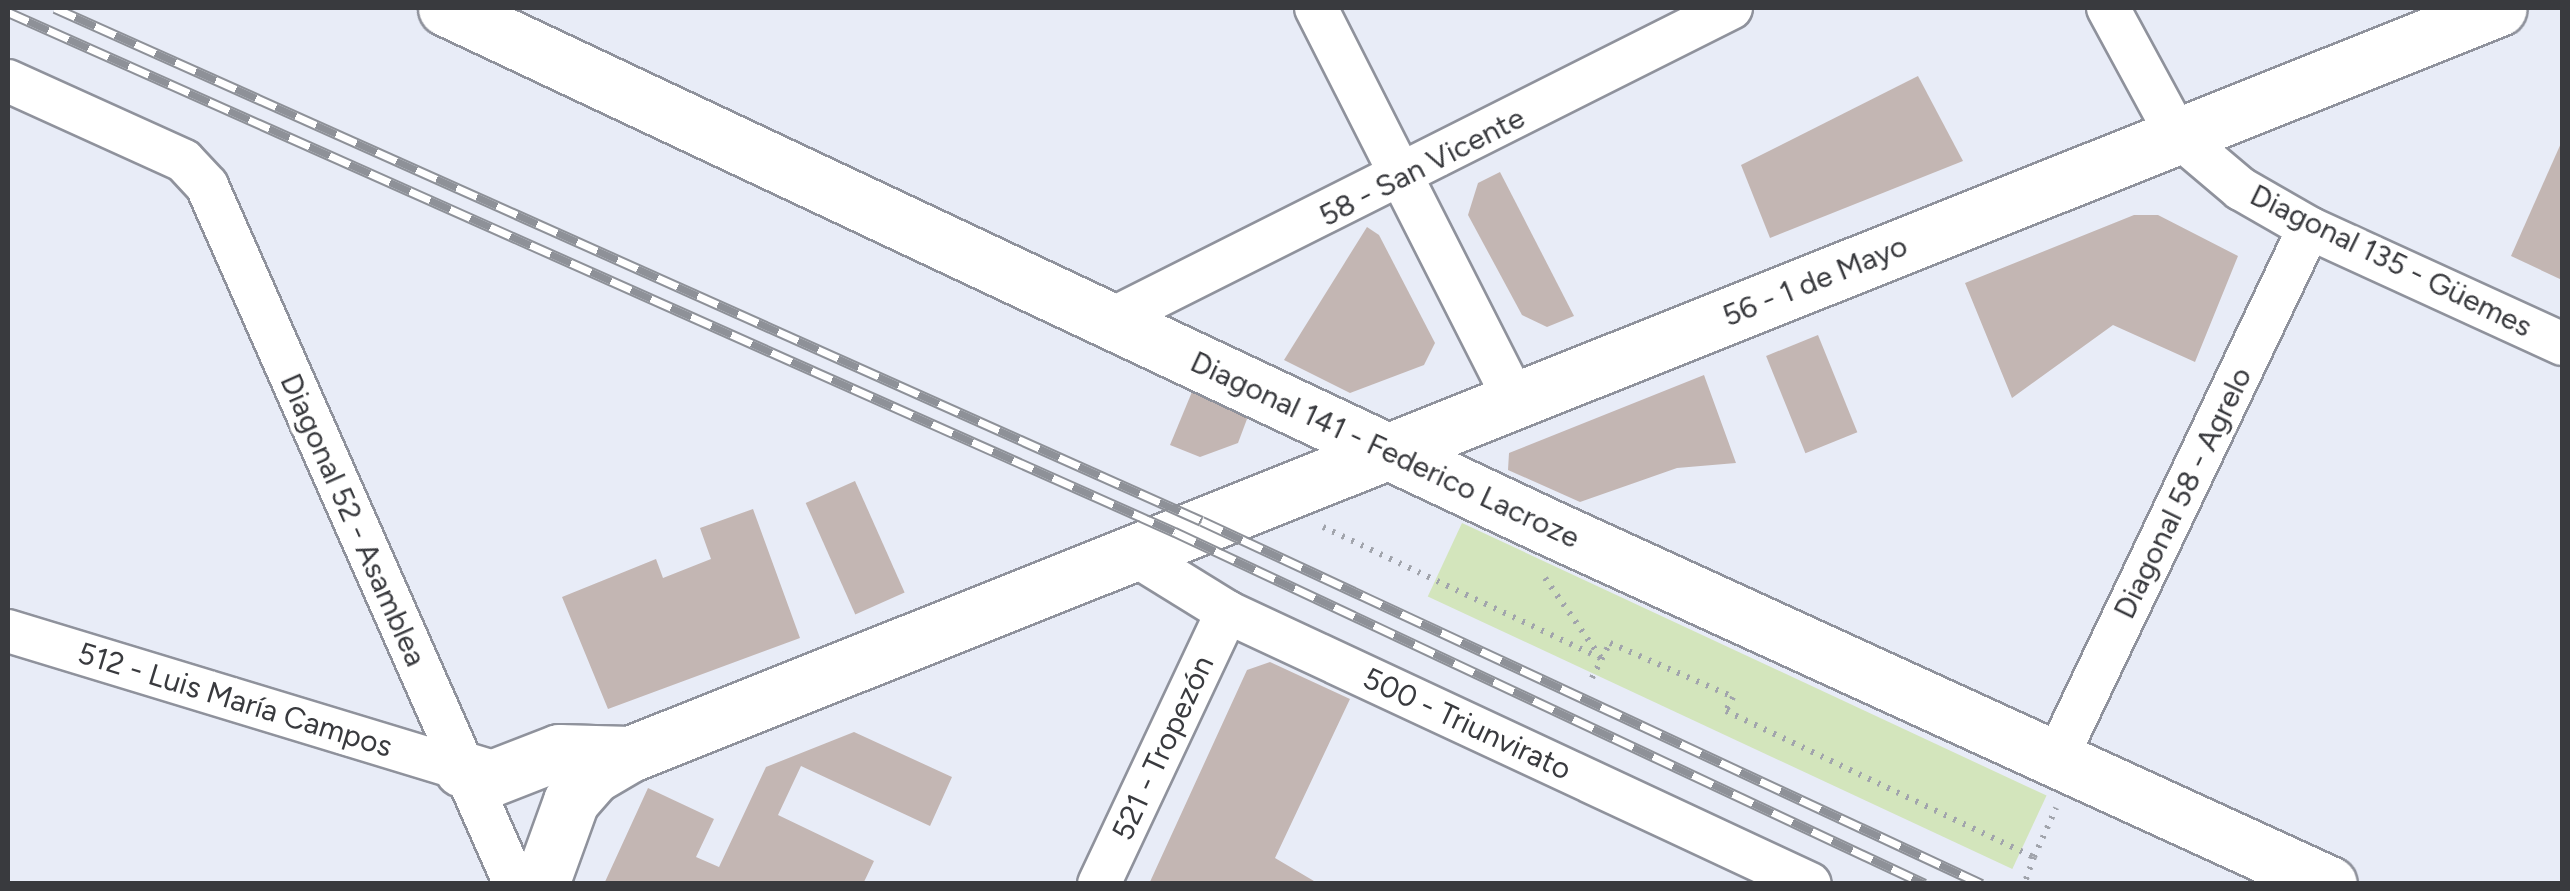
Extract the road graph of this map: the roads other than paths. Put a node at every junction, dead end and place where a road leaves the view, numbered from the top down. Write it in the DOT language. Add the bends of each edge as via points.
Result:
graph roads {
  1 [pos="446,8"];
  2 [pos="1316,8"];
  3 [pos="1731,8"];
  4 [pos="2108,8"];
  5 [pos="2500,8"];
  6 [pos="8,80"];
  7 [pos="2178,135"];
  8 [pos="1404,178"];
  9 [pos="2309,228"];
  10 [pos="1110,320"];
  11 [pos="2562,344"];
  12 [pos="1516,402"];
  13 [pos="1392,452"];
  14 [pos="1130,552"];
  15 [pos="1226,612"];
  16 [pos="8,631"];
  17 [pos="630,754"];
  18 [pos="2056,759"];
  19 [pos="462,769"];
  20 [pos="514,884"];
  21 [pos="541,884"];
  22 [pos="1099,884"];
  23 [pos="1810,884"];
  24 [pos="2328,884"];
  1 -- 10 [label="main road, Diagonal 141 - Federico Lacroze"];
  2 -- 8 [label="street"];
  3 -- 8 [label="street, 58 - San Vicente"];
  4 -- 7 [label="street"];
  5 -- 7 [label="main road, 56 - 1 de Mayo"];
  6 -- 19 [label="street, Diagonal 52 - Asamblea" via="184,161 206,186"];
  7 -- 9 [label="street, Diagonal 135 - Güemes" via="2241,188"];
  7 -- 12 [label="main road, 56 - 1 de Mayo"];
  8 -- 10 [label="street, 58 - San Vicente"];
  8 -- 12 [label="street"];
  9 -- 11 [label="street, Diagonal 135 - Güemes"];
  9 -- 18 [label="street, Diagonal 58 - Agrelo"];
  10 -- 13 [label="main road, Diagonal 141 - Federico Lacroze"];
  12 -- 13 [label="main road, 56 - 1 de Mayo"];
  13 -- 14 [label="main road, 56 - 1 de Mayo"];
  13 -- 18 [label="main road, Diagonal 141 - Federico Lacroze"];
  14 -- 15 [label="street, 500 - Triunvirato"];
  14 -- 17 [label="main road, 56 - 1 de Mayo"];
  15 -- 22 [label="street, 521 - Tropezón"];
  15 -- 23 [label="street, 500 - Triunvirato"];
  16 -- 19 [label="street, 512 - Luis María Campos"];
  17 -- 19 [label="main road" via="559,752 492,778"];
  17 -- 21 [label="main road" via="594,775 571,801"];
  18 -- 24 [label="main road, Diagonal 141 - Federico Lacroze"];
  19 -- 20 [label="street, Diagonal 52 - Asamblea"];
}
